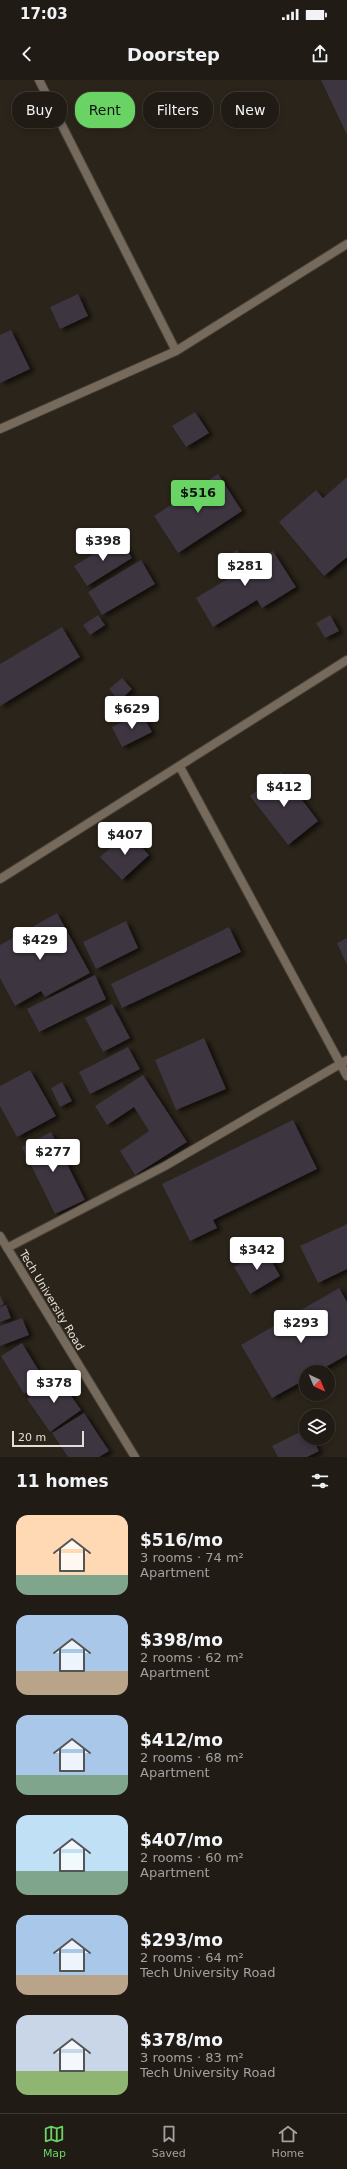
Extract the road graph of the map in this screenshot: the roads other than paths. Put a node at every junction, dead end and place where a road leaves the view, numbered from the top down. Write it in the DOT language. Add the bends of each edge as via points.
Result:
graph roads {
  1 [pos="39,80"];
  2 [pos="347,244"];
  3 [pos="176,351"];
  4 [pos="0,429"];
  5 [pos="347,660"];
  6 [pos="180,767"];
  7 [pos="0,879"];
  8 [pos="344,1062"];
  9 [pos="347,1076"];
  10 [pos="0,1236"];
  11 [pos="7,1248"];
  12 [pos="135,1457"];
  1 -- 3 [label="street"];
  2 -- 3 [label="street"];
  3 -- 4 [label="street"];
  5 -- 6 [label="street"];
  6 -- 7 [label="street"];
  6 -- 8 [label="street"];
  8 -- 9 [label="street"];
  8 -- 11 [label="street" via="165,1166"];
  10 -- 11 [label="street, Tech University Road"];
  11 -- 12 [label="street, Tech University Road"];
}
